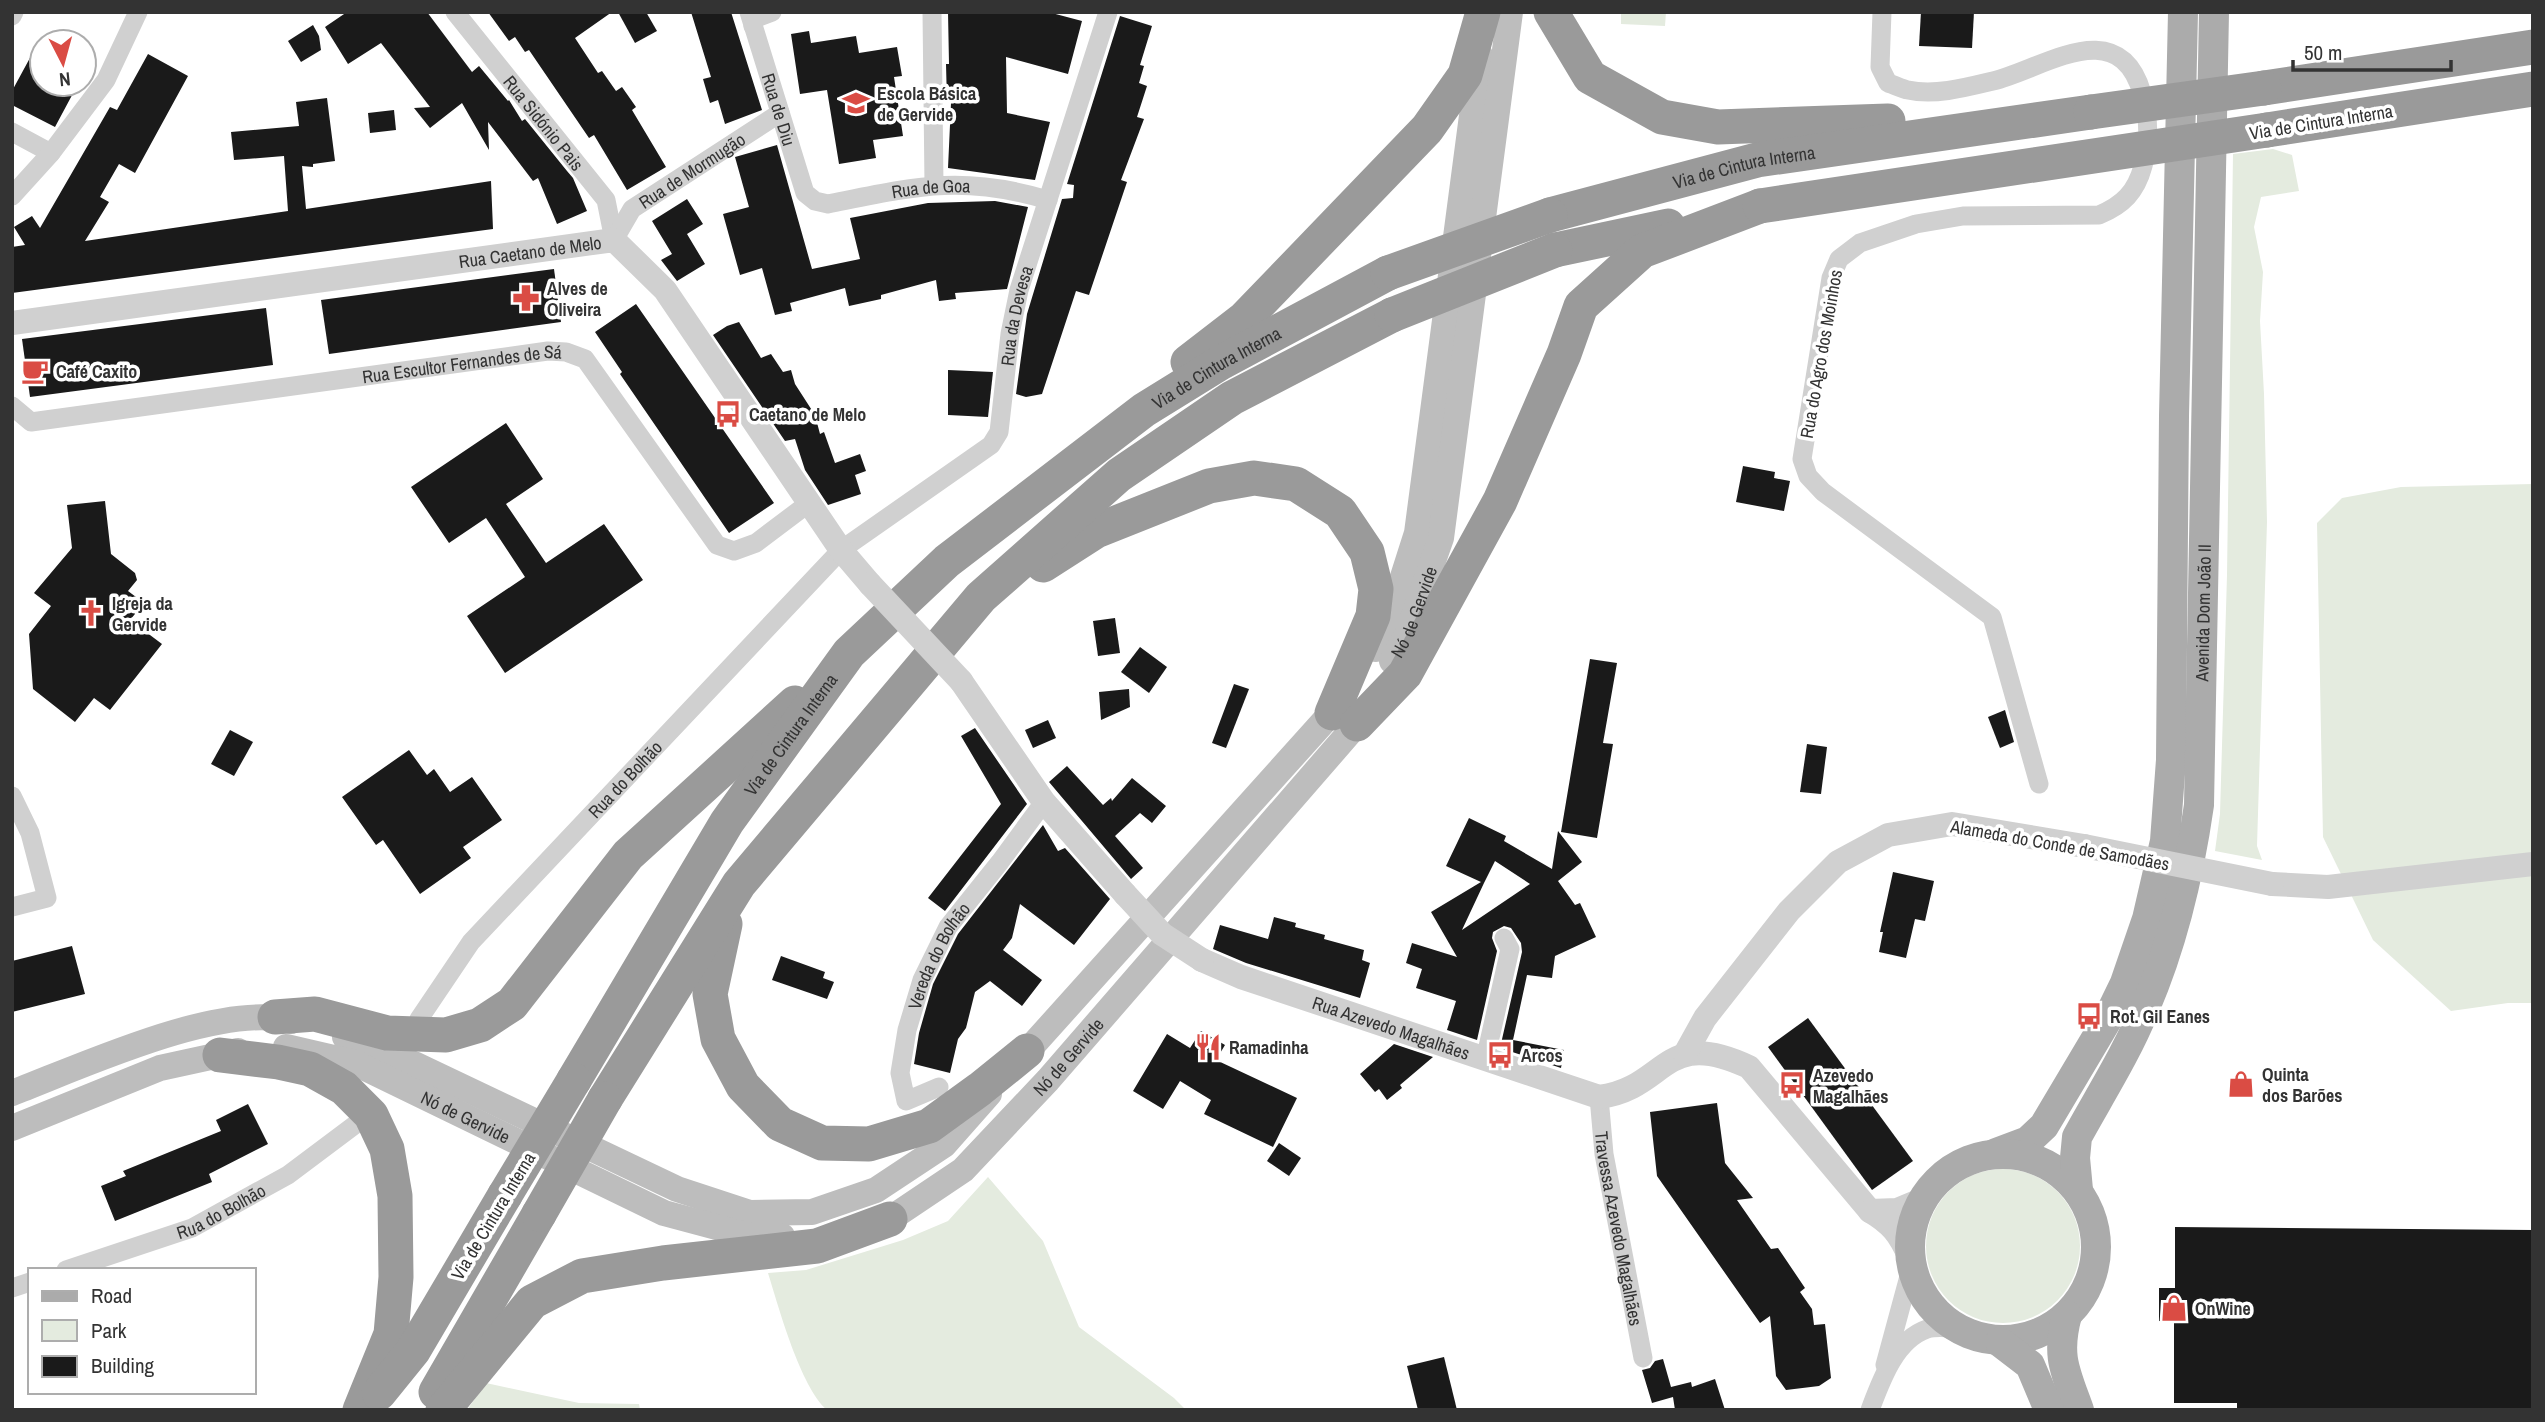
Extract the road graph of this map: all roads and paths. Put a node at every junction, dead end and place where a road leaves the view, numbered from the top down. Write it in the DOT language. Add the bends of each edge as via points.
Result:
graph roads {
  1 [pos="138,12"];
  2 [pos="455,12"];
  3 [pos="772,12"];
  4 [pos="932,12"];
  5 [pos="1484,12"];
  6 [pos="1510,12"];
  7 [pos="1551,12"];
  8 [pos="1882,12"];
  9 [pos="2183,12"];
  10 [pos="2214,12"];
  11 [pos="1106,13"];
  12 [pos="751,19"];
  13 [pos="2533,47"];
  14 [pos="2533,89"];
  15 [pos="779,113"];
  16 [pos="2048,116"];
  17 [pos="12,132"];
  18 [pos="51,153"];
  19 [pos="934,185"];
  20 [pos="12,196"];
  21 [pos="1048,200"];
  22 [pos="816,201"];
  23 [pos="1760,206"];
  24 [pos="614,240"];
  25 [pos="12,323"];
  26 [pos="12,406"];
  27 [pos="1144,410"];
  28 [pos="808,503"];
  29 [pos="841,550"];
  30 [pos="981,597"];
  31 [pos="849,653"];
  32 [pos="961,681"];
  33 [pos="1345,719"];
  34 [pos="2039,785"];
  35 [pos="12,796"];
  36 [pos="1044,802"];
  37 [pos="2533,864"];
  38 [pos="739,884"];
  39 [pos="12,907"];
  40 [pos="1504,938"];
  41 [pos="275,1017"];
  42 [pos="419,1019"];
  43 [pos="1027,1051"];
  44 [pos="1685,1054"];
  45 [pos="220,1055"];
  46 [pos="1485,1060"];
  47 [pos="939,1087"];
  48 [pos="12,1093"];
  49 [pos="1599,1097"];
  50 [pos="360,1121"];
  51 [pos="12,1128"];
  52 [pos="1996,1153"];
  53 [pos="2078,1190"];
  54 [pos="1921,1200"];
  55 [pos="1870,1211"];
  56 [pos="890,1219"];
  57 [pos="1910,1263"];
  58 [pos="72,1268"];
  59 [pos="2067,1315"];
  60 [pos="1956,1328"];
  61 [pos="2000,1342"];
  62 [pos="1643,1358"];
  63 [pos="1883,1376"];
  64 [pos="360,1410"];
  65 [pos="366,1410"];
  66 [pos="425,1410"];
  67 [pos="443,1410"];
  68 [pos="1870,1410"];
  69 [pos="2049,1410"];
  70 [pos="2080,1410"];
  1 -- 18 [label="street" via="106,79"];
  2 -- 24 [label="street, Rua Sidónio Pais" via="606,200"];
  3 -- 12 [label="street"];
  4 -- 19 [label="street"];
  5 -- 27 [label="highway" via="1465,75 1427,129 1245,318 1184,366"];
  5 -- 33 [label="main road, Nó de Gervide" via="1417,533 1387,627"];
  6 -- 33 [label="main road, Nó de Gervide" via="1441,538 1407,635"];
  7 -- 16 [label="highway" via="1590,77 1662,117 1718,127"];
  8 -- 34 [label="street, Rua do Agro dos Moinhos" via="1880,67 1888,83 1909,91 1996,81 2065,53 2100,50 2122,58 2137,76 2147,111 2143,166 2133,193 2118,207 2099,215 1963,216 1916,224 1860,243 1839,259 1831,278 1802,459 1808,476 1823,492 1992,617"];
  9 -- 52 [label="main road, Avenida Dom João II" via="2171,760 2165,841 2147,919 2107,1020 2044,1126 2028,1141"];
  10 -- 53 [label="main road, Avenida Dom João II" via="2199,805 2192,858 2164,959 2145,1010 2077,1138"];
  11 -- 21 [label="street, Rua da Devesa"];
  12 -- 15 [label="street, Rua de Diu"];
  13 -- 16 [label="highway, Via de Cintura Interna, bridge"];
  14 -- 23 [label="highway, Via de Cintura Interna, bridge"];
  15 -- 22 [label="street, Rua de Diu" via="805,193"];
  15 -- 24 [label="street, Rua de Mormugão" via="632,209"];
  16 -- 27 [label="highway, Via de Cintura Interna, bridge" via="1757,160 1550,215 1388,273 1220,363"];
  17 -- 18 [label="street"];
  18 -- 20 [label="street"];
  19 -- 21 [label="street, Rua de Goa" via="985,185"];
  19 -- 22 [label="street, Rua de Goa" via="828,204"];
  21 -- 29 [label="street, Rua da Devesa" via="1019,290 999,432 991,446"];
  23 -- 30 [label="highway, Via de Cintura Interna, bridge" via="1555,250 1392,315 1232,398 1119,475"];
  23 -- 33 [label="highway" via="1642,251 1581,306 1500,501 1405,674"];
  24 -- 25 [label="street, Rua Caetano de Melo"];
  24 -- 28 [label="street, Rua Caetano de Melo" via="665,290"];
  26 -- 28 [label="street, Rua Escultor Fernandes de Sá" via="32,422 566,352 585,359 717,545 734,551 756,543"];
  27 -- 31 [label="highway, Via de Cintura Interna" via="947,561"];
  28 -- 29 [label="street, Rua Caetano de Melo"];
  29 -- 32 [label="street, Rua Caetano de Melo, bridge"];
  29 -- 42 [label="street, Rua do Bolhão" via="471,942"];
  30 -- 33 [label="highway" via="1096,531 1209,486 1254,478 1296,484 1340,512 1367,552 1376,589"];
  30 -- 38 [label="highway, Via de Cintura Interna"];
  31 -- 41 [label="highway" via="628,855 512,1003 480,1025 446,1035 387,1033 315,1014"];
  31 -- 65 [label="highway, Via de Cintura Interna, bridge" via="726,822 414,1351"];
  32 -- 36 [label="street, Rua Azevedo Magalhães"];
  33 -- 43 [label="main road, Nó de Gervide"];
  33 -- 56 [label="main road, Nó de Gervide" via="1048,1080 963,1170"];
  35 -- 39 [label="street" via="30,833 47,898"];
  36 -- 46 [label="street, Rua Azevedo Magalhães, bridge" via="1162,934 1202,960"];
  36 -- 47 [label="street, Vereda do Bolhão" via="948,927 922,980 900,1073 906,1101"];
  37 -- 44 [label="street, Alameda do Conde de Samodães, bridge" via="2328,887 2272,884 1952,824 1888,835 1838,862 1789,911 1705,1018"];
  38 -- 43 [label="highway" via="721,935 710,994 718,1039 743,1086 780,1124 822,1143 869,1143 929,1126"];
  38 -- 66 [label="highway, Via de Cintura Interna, bridge" via="605,1099"];
  40 -- 46 [label="street" via="1510,949"];
  41 -- 43 [label="main road, Nó de Gervide" via="362,1042 677,1189 750,1213 812,1212 876,1190 944,1145"];
  41 -- 48 [label="main road, Nó de Gervide" via="224,1021 146,1041"];
  44 -- 49 [label="street" via="1627,1089"];
  44 -- 55 [label="street" via="1726,1056 1749,1067"];
  45 -- 51 [label="main road, Nó de Gervide" via="160,1068"];
  45 -- 56 [label="main road, Nó de Gervide" via="251,1047 291,1047 355,1063 664,1213 750,1237 816,1235"];
  45 -- 64 [label="highway" via="310,1069 344,1088 371,1115 387,1149 395,1210 391,1334"];
  46 -- 49 [label="street, Rua Azevedo Magalhães"];
  49 -- 62 [label="street, Travessa Azevedo Magalhães" via="1604,1154"];
  50 -- 58 [label="street, Rua do Bolhão" via="288,1175 192,1228"];
  52 -- 53 [label="main road" via="2042,1161"];
  52 -- 54 [label="main road" via="1966,1160 1940,1177"];
  53 -- 59 [label="main road" via="2092,1216 2097,1246 2093,1275 2080,1302"];
  54 -- 55 [label="street" via="1897,1210"];
  54 -- 57 [label="main road" via="1911,1228"];
  55 -- 57 [label="street" via="1901,1236"];
  56 -- 67 [label="highway" via="817,1246 663,1262 582,1276 532,1302"];
  57 -- 60 [label="main road" via="1920,1292"];
  57 -- 63 [label="street"];
  59 -- 61 [label="main road" via="2037,1335"];
  59 -- 70 [label="main road" via="2062,1361"];
  60 -- 61 [label="main road"];
  60 -- 63 [label="street" via="1930,1328 1913,1336"];
  61 -- 69 [label="main road" via="2030,1365"];
  63 -- 68 [label="street"];
}
